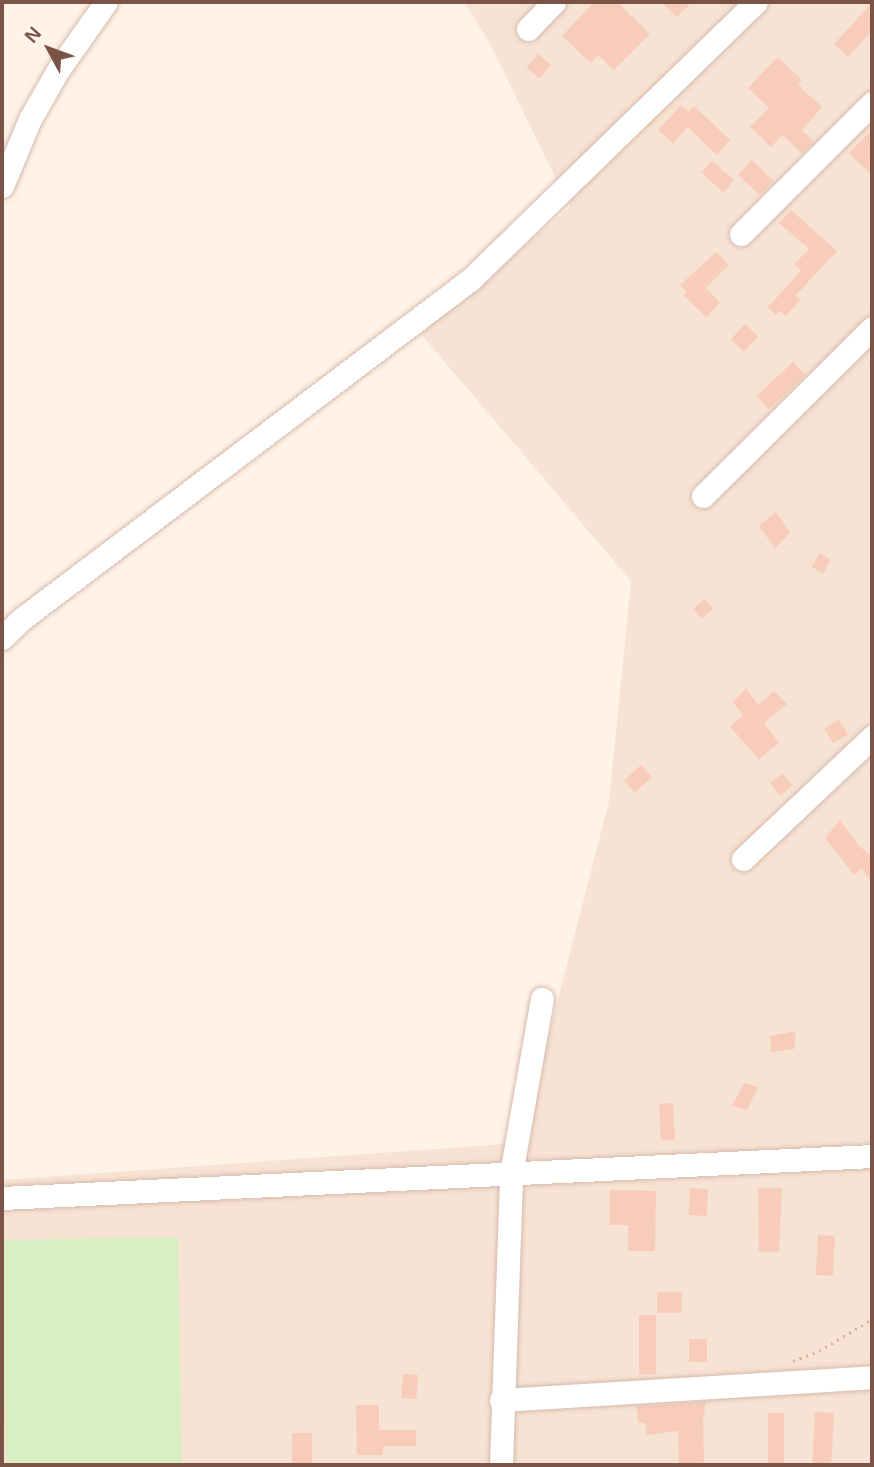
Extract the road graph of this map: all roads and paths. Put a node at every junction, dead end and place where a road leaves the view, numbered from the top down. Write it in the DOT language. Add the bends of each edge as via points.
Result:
graph roads {
  1 [pos="106,2"];
  2 [pos="554,2"];
  3 [pos="756,2"];
  4 [pos="528,29"];
  5 [pos="872,103"];
  6 [pos="2,186"];
  7 [pos="741,234"];
  8 [pos="872,328"];
  9 [pos="703,496"];
  10 [pos="2,638"];
  11 [pos="872,737"];
  12 [pos="743,859"];
  13 [pos="542,999"];
  14 [pos="872,1156"];
  15 [pos="511,1174"];
  16 [pos="2,1198"];
  17 [pos="872,1319"];
  18 [pos="783,1364"];
  19 [pos="872,1377"];
  20 [pos="501,1401"];
  21 [pos="501,1465"];
  1 -- 6 [label="street" via="30,119"];
  2 -- 4 [label="street"];
  3 -- 10 [label="street" via="471,279"];
  5 -- 7 [label="street"];
  8 -- 9 [label="street"];
  11 -- 12 [label="street"];
  13 -- 15 [label="street"];
  14 -- 15 [label="street"];
  15 -- 16 [label="street"];
  15 -- 20 [label="street"];
  17 -- 18 [label="path" via="819,1352"];
  19 -- 20 [label="street"];
  20 -- 21 [label="street"];
}
